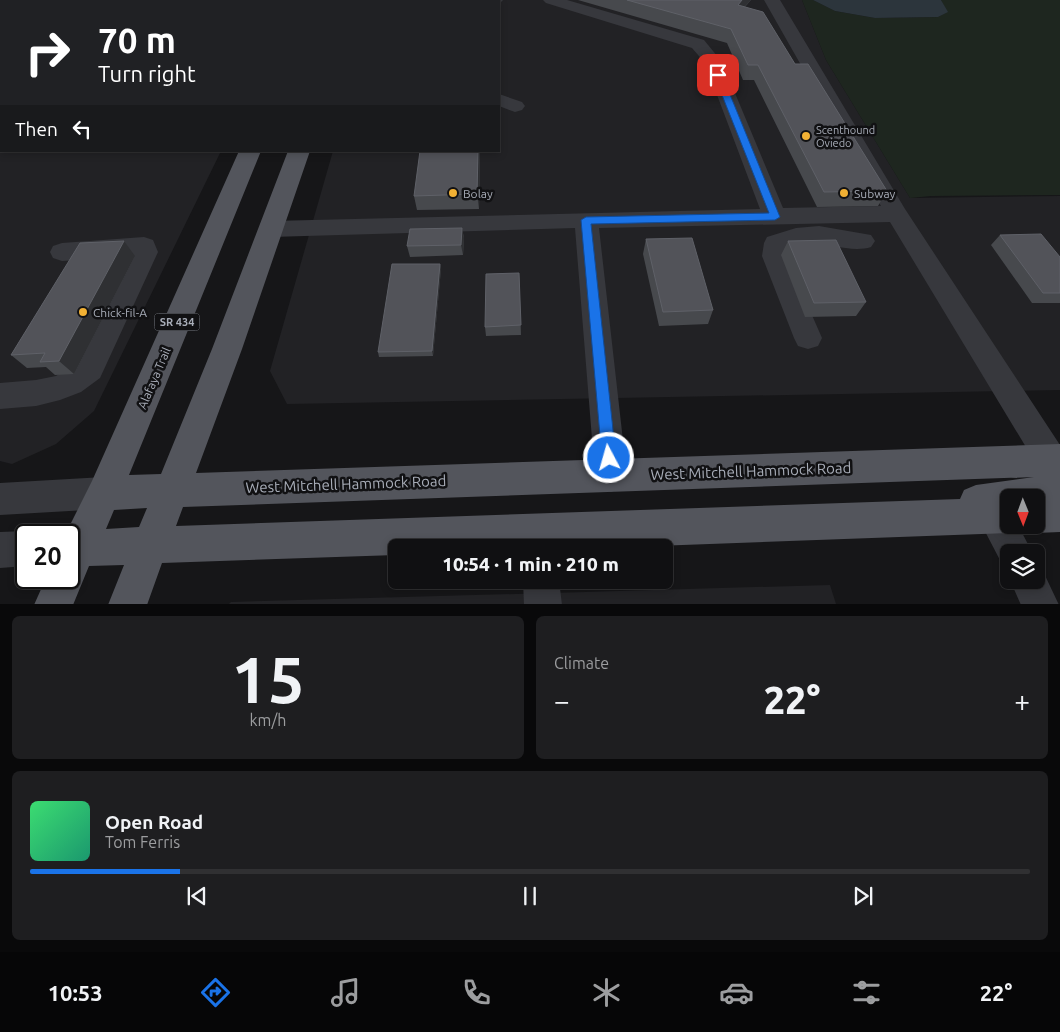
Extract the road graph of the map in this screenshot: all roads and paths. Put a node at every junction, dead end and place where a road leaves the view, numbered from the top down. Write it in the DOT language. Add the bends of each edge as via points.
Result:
graph roads {
  1 [pos="551,0"];
  2 [pos="772,0"];
  3 [pos="250,152"];
  4 [pos="299,152"];
  5 [pos="897,214"];
  6 [pos="775,217"];
  7 [pos="586,220"];
  8 [pos="271,229"];
  9 [pos="863,241"];
  10 [pos="62,252"];
  11 [pos="808,338"];
  12 [pos="1,393"];
  13 [pos="1058,472"];
  14 [pos="611,476"];
  15 [pos="172,491"];
  16 [pos="104,493"];
  17 [pos="0,499"];
  18 [pos="1045,514"];
  19 [pos="1060,514"];
  20 [pos="1000,516"];
  21 [pos="954,517"];
  22 [pos="558,539"];
  23 [pos="80,541"];
  24 [pos="388,542"];
  25 [pos="150,545"];
  26 [pos="15,549"];
  27 [pos="0,550"];
  28 [pos="80,559"];
  29 [pos="59,589"];
  30 [pos="542,589"];
  31 [pos="1033,589"];
  32 [pos="53,604"];
  33 [pos="127,604"];
  34 [pos="543,604"];
  35 [pos="1041,604"];
  1 -- 6 [label="street" via="698,44 713,62"];
  2 -- 5 [label="street"];
  3 -- 16 [label="main road, Alafaya Trail / SR 434"];
  4 -- 8 [label="main road"];
  5 -- 6 [label="street"];
  5 -- 13 [label="street"];
  6 -- 7 [label="street"];
  7 -- 8 [label="street"];
  7 -- 14 [label="street"];
  8 -- 15 [label="main road"];
  9 -- 11 [label="street" via="832,236 789,236 776,243 774,256"];
  10 -- 12 [label="street" via="144,246 146,252 90,369 80,379 20,395"];
  13 -- 14 [label="main road, West Mitchell Hammock Road"];
  13 -- 21 [label="main road" via="1054,492 978,501"];
  14 -- 15 [label="main road, West Mitchell Hammock Road"];
  15 -- 16 [label="main road, West Mitchell Hammock Road"];
  15 -- 25 [label="main road"];
  16 -- 17 [label="street"];
  16 -- 23 [label="main road, Alafaya Trail / SR 434"];
  18 -- 19 [label="main road"];
  20 -- 21 [label="main road"];
  21 -- 22 [label="main road"];
  24 -- 25 [label="main road"];
  25 -- 28 [label="main road"];
  25 -- 33 [label="main road"];
  26 -- 27 [label="street"];
  29 -- 32 [label="main road, SR 434"];
  30 -- 34 [label="street"];
  31 -- 35 [label="street"];
}
